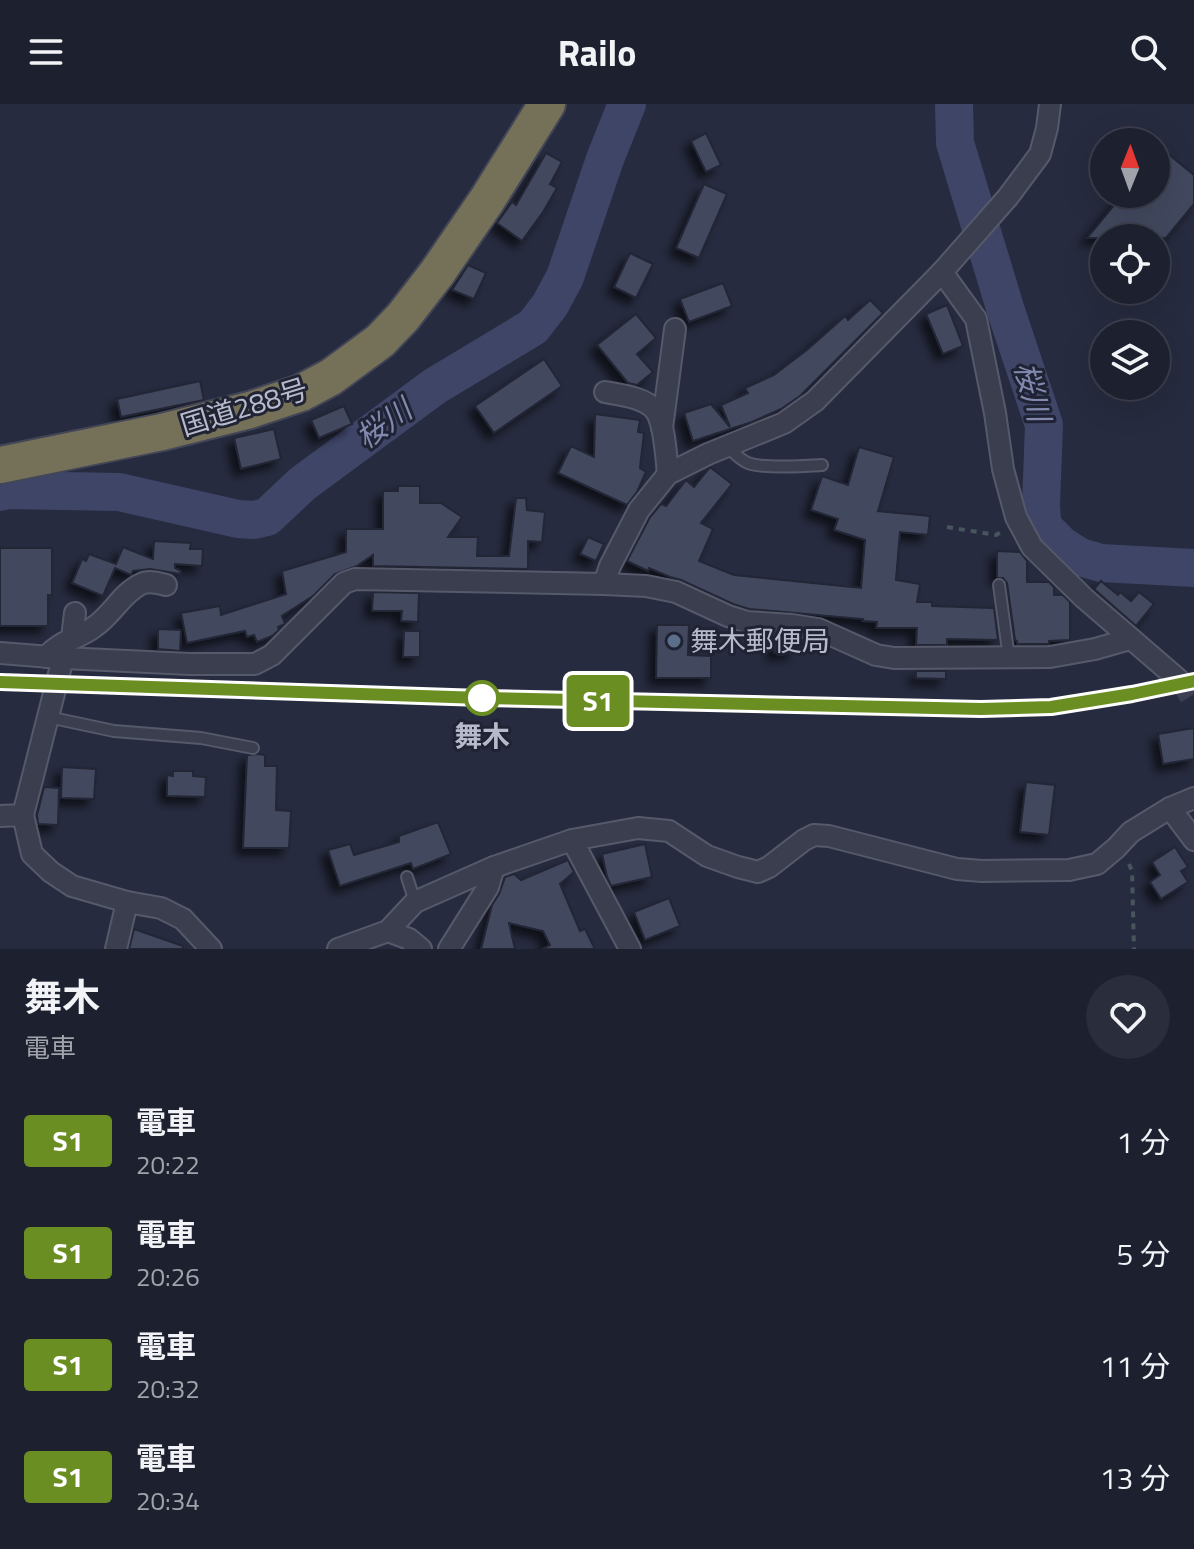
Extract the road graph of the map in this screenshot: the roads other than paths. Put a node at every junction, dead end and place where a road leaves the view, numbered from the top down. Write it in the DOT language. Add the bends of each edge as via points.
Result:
graph roads {
  1 [pos="547,104"];
  2 [pos="1050,104"];
  3 [pos="944,270"];
  4 [pos="675,329"];
  5 [pos="605,392"];
  6 [pos="662,428"];
  7 [pos="727,446"];
  8 [pos="0,465"];
  9 [pos="822,465"];
  10 [pos="668,474"];
  11 [pos="604,584"];
  12 [pos="166,585"];
  13 [pos="999,585"];
  14 [pos="75,613"];
  15 [pos="72,638"];
  16 [pos="1130,639"];
  17 [pos="0,653"];
  18 [pos="54,658"];
  19 [pos="1009,658"];
  20 [pos="1179,680"];
  21 [pos="48,717"];
  22 [pos="253,748"];
  23 [pos="1194,798"];
  24 [pos="1170,808"];
  25 [pos="23,815"];
  26 [pos="0,816"];
  27 [pos="572,840"];
  28 [pos="1194,840"];
  29 [pos="494,867"];
  30 [pos="407,877"];
  31 [pos="127,902"];
  32 [pos="415,902"];
  33 [pos="388,931"];
  34 [pos="116,949"];
  35 [pos="211,949"];
  36 [pos="338,949"];
  37 [pos="421,949"];
  38 [pos="449,949"];
  39 [pos="630,949"];
  1 -- 8 [label="highway, 国道288号" via="411,306 380,341 331,377 250,410"];
  2 -- 3 [label="street" via="1040,154"];
  3 -- 7 [label="street" via="815,401 784,423"];
  3 -- 16 [label="street" via="976,319 1003,469 1018,521 1032,547"];
  4 -- 6 [label="street"];
  5 -- 6 [label="street" via="646,403 656,411"];
  6 -- 10 [label="street"];
  7 -- 9 [label="lane" via="749,464"];
  7 -- 10 [label="street"];
  10 -- 11 [label="street" via="639,510"];
  11 -- 18 [label="street" via="355,579 344,583 272,655 255,664"];
  11 -- 19 [label="street" via="676,592 747,622 818,629 876,655"];
  12 -- 15 [label="street" via="141,584 93,628"];
  13 -- 19 [label="lane"];
  14 -- 15 [label="street"];
  15 -- 18 [label="street" via="61,642"];
  16 -- 19 [label="street" via="1050,657"];
  16 -- 20 [label="street"];
  17 -- 18 [label="street"];
  18 -- 21 [label="street"];
  21 -- 22 [label="lane"];
  21 -- 25 [label="street"];
  23 -- 24 [label="street"];
  24 -- 27 [label="street" via="1131,832 1097,864 1069,870 982,871 814,835 758,872 707,856 669,831 638,828"];
  24 -- 28 [label="street"];
  25 -- 26 [label="street"];
  25 -- 31 [label="street" via="36,860 72,886"];
  27 -- 29 [label="street"];
  27 -- 39 [label="street"];
  29 -- 32 [label="street"];
  29 -- 38 [label="street" via="488,887"];
  30 -- 32 [label="lane"];
  31 -- 34 [label="street"];
  31 -- 35 [label="street" via="161,908 183,919"];
  32 -- 33 [label="street"];
  33 -- 36 [label="street"];
  33 -- 37 [label="street"];
}
